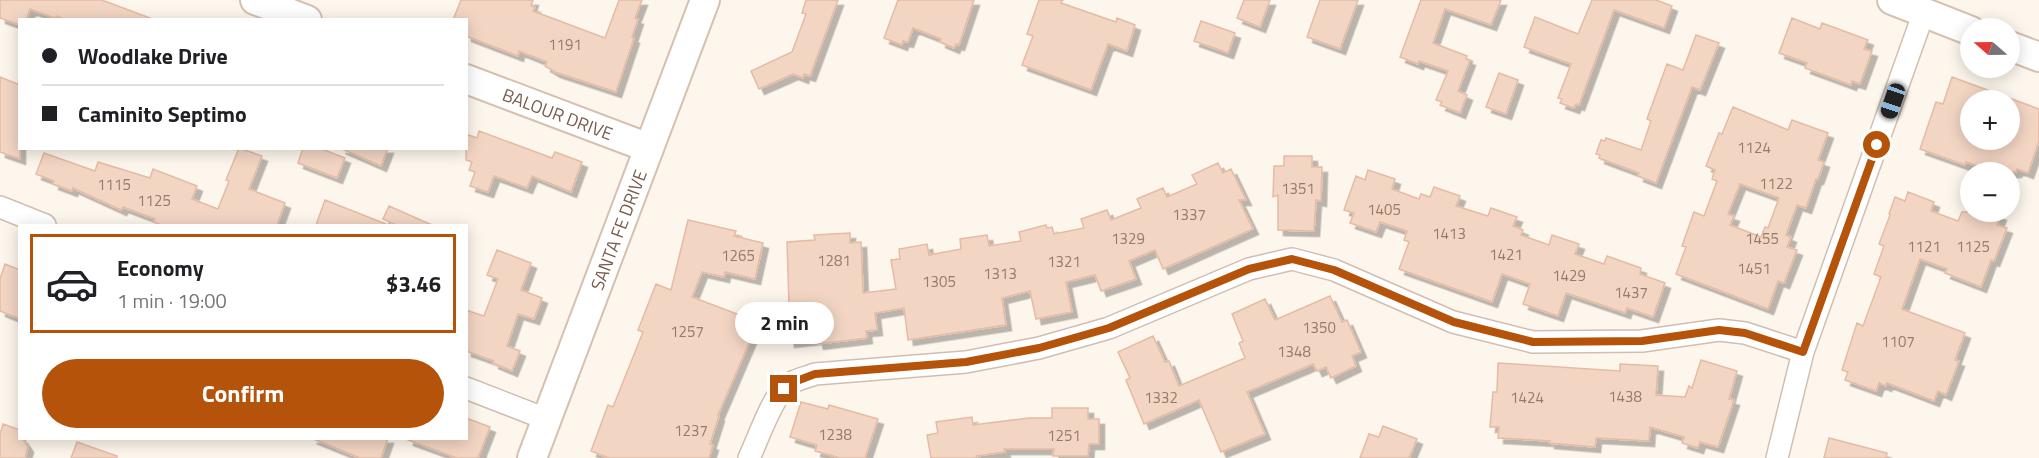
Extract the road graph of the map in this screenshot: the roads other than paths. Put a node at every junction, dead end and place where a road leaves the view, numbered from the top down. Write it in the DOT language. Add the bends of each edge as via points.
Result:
graph roads {
  1 [pos="255,0"];
  2 [pos="705,0"];
  3 [pos="1892,0"];
  4 [pos="1924,12"];
  5 [pos="302,18"];
  6 [pos="1960,27"];
  7 [pos="2020,50"];
  8 [pos="2039,57"];
  9 [pos="468,80"];
  10 [pos="649,148"];
  11 [pos="0,207"];
  12 [pos="42,224"];
  13 [pos="1803,352"];
  14 [pos="468,389"];
  15 [pos="546,419"];
  16 [pos="532,458"];
  17 [pos="749,458"];
  18 [pos="1778,458"];
  1 -- 5 [label="main road"];
  2 -- 10 [label="main road, SANTA FE DRIVE"];
  3 -- 4 [label="main road"];
  4 -- 6 [label="main road"];
  4 -- 13 [label="street"];
  7 -- 8 [label="main road"];
  9 -- 10 [label="main road, BALOUR DRIVE"];
  10 -- 15 [label="main road, SANTA FE DRIVE"];
  11 -- 12 [label="street"];
  13 -- 17 [label="street" via="1745,333 1719,330 1642,341 1533,342 1454,322 1334,270 1292,259 1249,269 1109,328 1039,348 966,362 815,374 784,389"];
  13 -- 18 [label="street"];
  14 -- 15 [label="street"];
  15 -- 16 [label="main road, SANTA FE DRIVE"];
}
